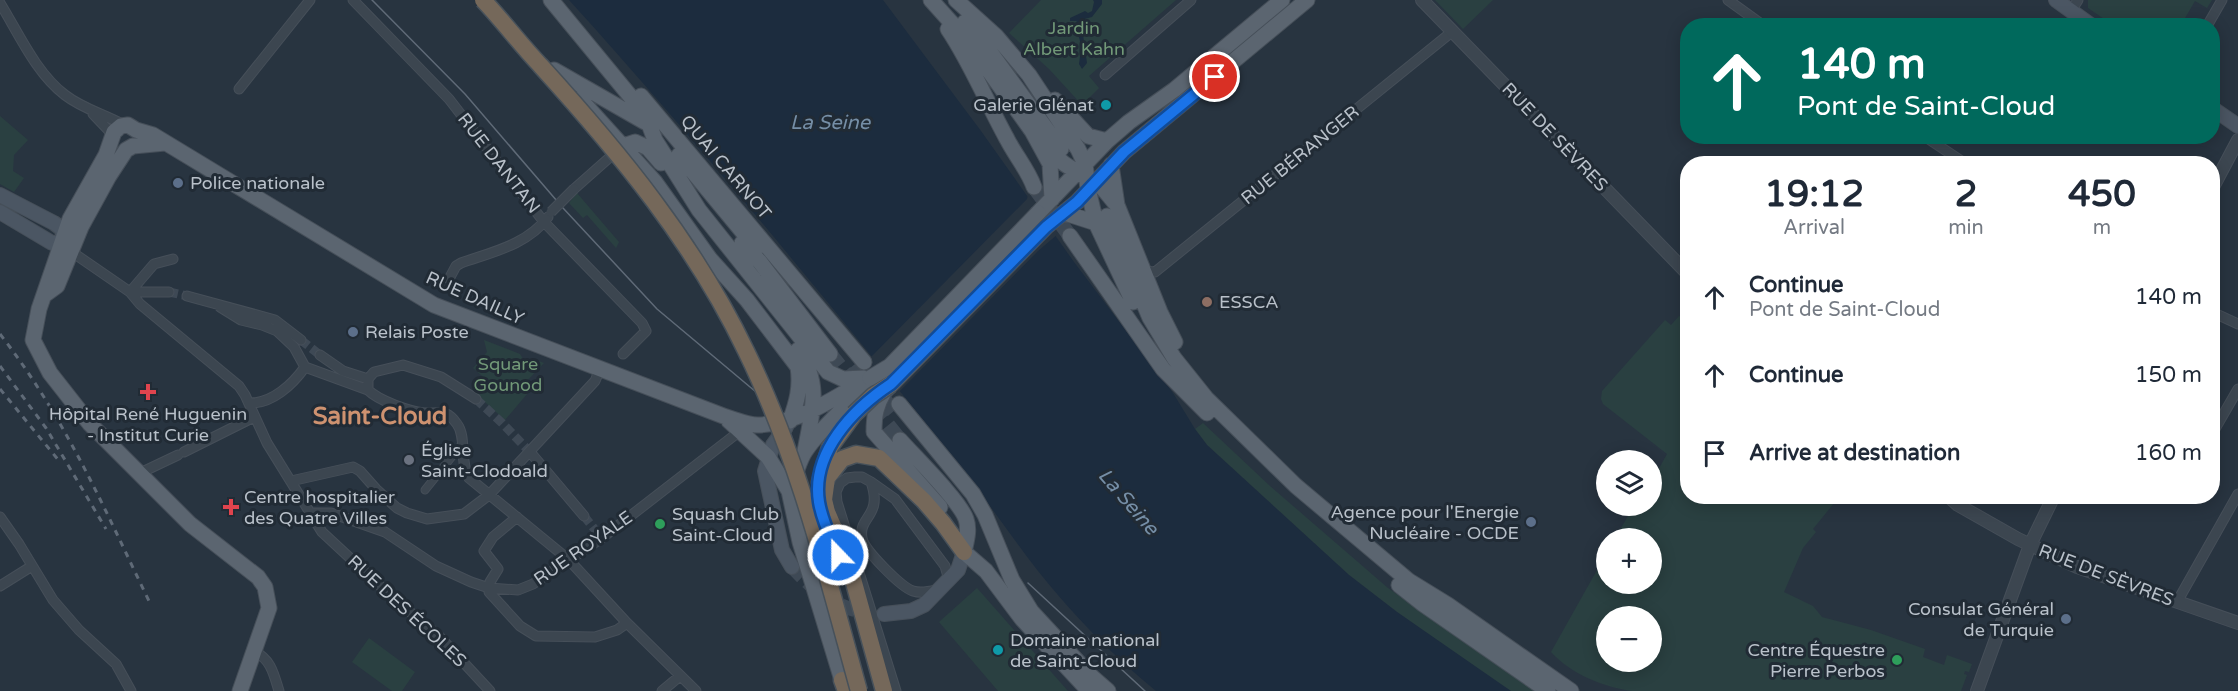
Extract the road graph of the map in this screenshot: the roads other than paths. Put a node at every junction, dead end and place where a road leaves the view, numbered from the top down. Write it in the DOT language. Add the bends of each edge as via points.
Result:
graph roads {
  1 [pos="310,0"];
  2 [pos="353,0"];
  3 [pos="483,0"];
  4 [pos="495,0"];
  5 [pos="553,0"];
  6 [pos="929,0"];
  7 [pos="944,0"];
  8 [pos="956,0"];
  9 [pos="1191,0"];
  10 [pos="1282,0"];
  11 [pos="1307,0"];
  12 [pos="1422,0"];
  13 [pos="1728,0"];
  14 [pos="2056,0"];
  15 [pos="2222,0"];
  16 [pos="0,3"];
  17 [pos="2074,5"];
  18 [pos="1753,18"];
  19 [pos="2085,18"];
  20 [pos="2212,18"];
  21 [pos="1453,31"];
  22 [pos="554,70"];
  23 [pos="1105,75"];
  24 [pos="239,88"];
  25 [pos="1174,90"];
  26 [pos="1040,91"];
  27 [pos="89,110"];
  28 [pos="2220,114"];
  29 [pos="649,124"];
  30 [pos="2238,126"];
  31 [pos="1032,130"];
  32 [pos="121,133"];
  33 [pos="655,140"];
  34 [pos="2238,140"];
  35 [pos="1107,141"];
  36 [pos="165,143"];
  37 [pos="1936,144"];
  38 [pos="622,147"];
  39 [pos="130,148"];
  40 [pos="1061,149"];
  41 [pos="1954,156"];
  42 [pos="1111,165"];
  43 [pos="2220,174"];
  44 [pos="1086,177"];
  45 [pos="655,182"];
  46 [pos="1034,187"];
  47 [pos="686,193"];
  48 [pos="0,195"];
  49 [pos="1052,199"];
  50 [pos="20,204"];
  51 [pos="1105,211"];
  52 [pos="1065,213"];
  53 [pos="6,215"];
  54 [pos="1042,220"];
  55 [pos="544,222"];
  56 [pos="1070,236"];
  57 [pos="68,248"];
  58 [pos="173,259"];
  59 [pos="1680,266"];
  60 [pos="1144,271"];
  61 [pos="449,279"];
  62 [pos="130,292"];
  63 [pos="169,292"];
  64 [pos="187,296"];
  65 [pos="220,307"];
  66 [pos="2220,316"];
  67 [pos="2238,324"];
  68 [pos="301,340"];
  69 [pos="623,354"];
  70 [pos="830,354"];
  71 [pos="320,355"];
  72 [pos="305,367"];
  73 [pos="600,369"];
  74 [pos="870,378"];
  75 [pos="368,379"];
  76 [pos="891,384"];
  77 [pos="2238,388"];
  78 [pos="368,390"];
  79 [pos="1196,395"];
  80 [pos="476,399"];
  81 [pos="249,403"];
  82 [pos="812,411"];
  83 [pos="254,417"];
  84 [pos="726,417"];
  85 [pos="790,420"];
  86 [pos="2220,420"];
  87 [pos="740,430"];
  88 [pos="900,440"];
  89 [pos="462,444"];
  90 [pos="805,451"];
  91 [pos="530,452"];
  92 [pos="768,457"];
  93 [pos="138,474"];
  94 [pos="291,481"];
  95 [pos="871,482"];
  96 [pos="425,490"];
  97 [pos="789,491"];
  98 [pos="2238,494"];
  99 [pos="489,495"];
  100 [pos="1957,504"];
  101 [pos="2050,504"];
  102 [pos="310,513"];
  103 [pos="584,516"];
  104 [pos="517,517"];
  105 [pos="0,518"];
  106 [pos="2030,545"];
  107 [pos="964,552"];
  108 [pos="569,560"];
  109 [pos="32,566"];
  110 [pos="792,567"];
  111 [pos="945,584"];
  112 [pos="0,586"];
  113 [pos="489,588"];
  114 [pos="2177,602"];
  115 [pos="861,610"];
  116 [pos="884,614"];
  117 [pos="1022,619"];
  118 [pos="627,623"];
  119 [pos="2238,624"];
  120 [pos="255,652"];
  121 [pos="1520,661"];
  122 [pos="680,676"];
  123 [pos="844,687"];
  124 [pos="131,691"];
  125 [pos="240,691"];
  126 [pos="279,691"];
  127 [pos="490,691"];
  128 [pos="662,691"];
  129 [pos="696,691"];
  130 [pos="859,691"];
  131 [pos="870,691"];
  132 [pos="884,691"];
  133 [pos="896,691"];
  134 [pos="1089,691"];
  135 [pos="1108,691"];
  136 [pos="1548,691"];
  137 [pos="1571,691"];
  138 [pos="1977,691"];
  1 -- 24 [label="street"];
  2 -- 55 [label="street, RUE DANTAN" via="449,99"];
  3 -- 130 [label="highway, bridge" via="642,184 731,320 774,414 796,474"];
  4 -- 22 [label="main road, QUAI CARNOT"];
  4 -- 131 [label="highway" via="608,126 662,194 740,315 806,470"];
  5 -- 29 [label="main road, QUAI CARNOT"];
  5 -- 29 [label="main road, QUAI CARNOT" via="630,83 859,363"];
  6 -- 31 [label="main road" via="976,51"];
  6 -- 46 [label="main road" via="963,54"];
  7 -- 40 [label="main road" via="985,45"];
  8 -- 26 [label="main road" via="996,36"];
  9 -- 23 [label="street"];
  10 -- 25 [label="main road"];
  11 -- 42 [label="main road"];
  12 -- 21 [label="street, RUE DE SÈVRES"];
  13 -- 18 [label="street"];
  14 -- 17 [label="main road"];
  15 -- 20 [label="street"];
  16 -- 27 [label="street" via="48,79"];
  17 -- 19 [label="main road"];
  21 -- 59 [label="street, RUE DE SÈVRES"];
  21 -- 60 [label="street, RUE BÉRANGER" via="1155,272"];
  22 -- 29 [label="main road, QUAI CARNOT"];
  22 -- 38 [label="main road, QUAI CARNOT"];
  25 -- 35 [label="main road"];
  25 -- 44 [label="main road" via="1150,118"];
  26 -- 35 [label="main road" via="1056,100 1088,136"];
  26 -- 44 [label="main road" via="1078,149"];
  27 -- 32 [label="street"];
  27 -- 32 [label="street"];
  28 -- 30 [label="main road"];
  29 -- 33 [label="main road, QUAI CARNOT"];
  31 -- 44 [label="main road" via="1058,159"];
  31 -- 49 [label="main road" via="1050,164"];
  32 -- 36 [label="main road, RUE DAILLY" via="151,134"];
  32 -- 39 [label="main road" via="116,148"];
  32 -- 39 [label="main road" via="138,137"];
  32 -- 57 [label="main road" via="70,219"];
  33 -- 47 [label="main road, QUAI CARNOT"];
  33 -- 70 [label="main road, QUAI CARNOT" via="687,183 760,262"];
  34 -- 43 [label="street"];
  35 -- 44 [label="main road"];
  36 -- 39 [label="main road"];
  36 -- 73 [label="main road, RUE DAILLY" via="434,305"];
  37 -- 41 [label="street"];
  38 -- 45 [label="main road, QUAI CARNOT"];
  38 -- 47 [label="main road" via="635,142 648,148"];
  38 -- 55 [label="street, bridge"];
  39 -- 57 [label="main road"];
  42 -- 44 [label="main road"];
  42 -- 51 [label="main road"];
  44 -- 49 [label="main road"];
  44 -- 51 [label="main road"];
  44 -- 51 [label="main road"];
  44 -- 52 [label="main road"];
  44 -- 54 [label="main road"];
  45 -- 82 [label="main road, QUAI CARNOT" via="670,191 694,218 800,352 813,382"];
  45 -- 85 [label="main road, QUAI CARNOT" via="710,259 798,367 798,397"];
  47 -- 74 [label="main road, QUAI CARNOT" via="828,372 843,380"];
  48 -- 50 [label="main road"];
  49 -- 54 [label="main road"];
  50 -- 53 [label="street"];
  50 -- 57 [label="main road" via="62,229"];
  51 -- 52 [label="main road"];
  51 -- 60 [label="main road"];
  51 -- 79 [label="main road" via="1143,322"];
  52 -- 54 [label="main road"];
  53 -- 57 [label="main road" via="52,243"];
  54 -- 74 [label="main road, bridge" via="890,366"];
  54 -- 76 [label="main road"];
  55 -- 61 [label="street" via="520,242 456,266"];
  55 -- 69 [label="street, RUE DANTAN" via="642,322 646,331"];
  56 -- 79 [label="main road" via="1163,369"];
  57 -- 62 [label="street, RUE DES ÉCOLES"];
  57 -- 93 [label="main road" via="51,271 33,340 50,373 90,424"];
  58 -- 62 [label="street" via="154,264"];
  60 -- 79 [label="main road"];
  62 -- 63 [label="street"];
  62 -- 81 [label="street, RUE DES ÉCOLES" via="239,386"];
  64 -- 65 [label="street"];
  65 -- 68 [label="street" via="275,320"];
  65 -- 72 [label="street" via="241,320 277,332 294,347"];
  66 -- 67 [label="street"];
  71 -- 75 [label="street" via="339,369"];
  72 -- 78 [label="street"];
  72 -- 81 [label="street" via="284,390 264,401"];
  73 -- 84 [label="main road, RUE DAILLY"];
  73 -- 91 [label="street" via="595,381"];
  74 -- 82 [label="main road"];
  74 -- 90 [label="main road"];
  75 -- 78 [label="street"];
  75 -- 80 [label="street" via="374,372 403,365 441,377"];
  76 -- 107 [label="main road" via="877,404 874,432 949,518 959,532"];
  76 -- 115 [label="highway, bridge" via="854,414 836,437 825,457 819,486 822,514"];
  77 -- 86 [label="street"];
  78 -- 89 [label="street" via="384,400 424,413 444,412 458,425"];
  79 -- 121 [label="main road" via="1289,493 1406,591"];
  81 -- 83 [label="street, RUE DES ÉCOLES"];
  82 -- 85 [label="main road"];
  82 -- 90 [label="main road, QUAI CARNOT"];
  83 -- 93 [label="street"];
  83 -- 94 [label="street, RUE DES ÉCOLES"];
  84 -- 85 [label="main road, RUE DAILLY" via="759,425"];
  84 -- 87 [label="main road"];
  85 -- 92 [label="main road"];
  87 -- 92 [label="main road"];
  87 -- 108 [label="street, RUE ROYALE"];
  88 -- 107 [label="main road" via="966,519"];
  89 -- 96 [label="street"];
  89 -- 99 [label="street" via="467,475"];
  90 -- 97 [label="main road"];
  91 -- 99 [label="street"];
  91 -- 103 [label="street"];
  92 -- 97 [label="main road"];
  92 -- 110 [label="main road" via="765,471 779,539"];
  93 -- 120 [label="main road" via="208,540 258,577 269,608"];
  94 -- 99 [label="street" via="353,467 397,507 428,519 464,514"];
  94 -- 102 [label="street, RUE DES ÉCOLES"];
  95 -- 111 [label="street" via="895,499 945,566"];
  95 -- 111 [label="street" via="876,499 862,527 864,543 905,587 916,592"];
  95 -- 133 [label="street" via="862,477 847,478 836,492 837,502"];
  97 -- 123 [label="main road" via="800,542"];
  98 -- 114 [label="street"];
  99 -- 104 [label="street"];
  100 -- 106 [label="street, RUE DE SÈVRES"];
  101 -- 106 [label="street"];
  102 -- 113 [label="street, RUE ROYALE" via="336,514 385,532 436,566"];
  102 -- 127 [label="street, RUE DES ÉCOLES" via="322,532 439,636"];
  104 -- 108 [label="street"];
  104 -- 113 [label="street" via="485,548 484,555 498,569"];
  105 -- 109 [label="street"];
  106 -- 114 [label="street, RUE DE SÈVRES" via="2077,567"];
  106 -- 138 [label="street"];
  107 -- 111 [label="main road" via="958,570"];
  107 -- 115 [label="highway" via="937,515 879,458 856,454 842,459 827,478 824,500 848,561"];
  107 -- 117 [label="main road" via="986,571"];
  108 -- 113 [label="street, RUE ROYALE" via="525,588"];
  108 -- 118 [label="street"];
  109 -- 112 [label="street"];
  109 -- 124 [label="street" via="53,600 116,664"];
  111 -- 116 [label="main road" via="924,605"];
  113 -- 118 [label="street" via="520,626 536,636 595,637"];
  114 -- 119 [label="street, RUE DE SÈVRES"];
  115 -- 132 [label="highway"];
  117 -- 134 [label="main road"];
  117 -- 135 [label="main road" via="977,518 897,409 973,494 1012,580 1031,611"];
  118 -- 122 [label="street"];
  120 -- 125 [label="main road"];
  120 -- 126 [label="street" via="271,667"];
  121 -- 136 [label="main road"];
  121 -- 137 [label="main road"];
  122 -- 128 [label="street"];
  122 -- 129 [label="street"];
}
